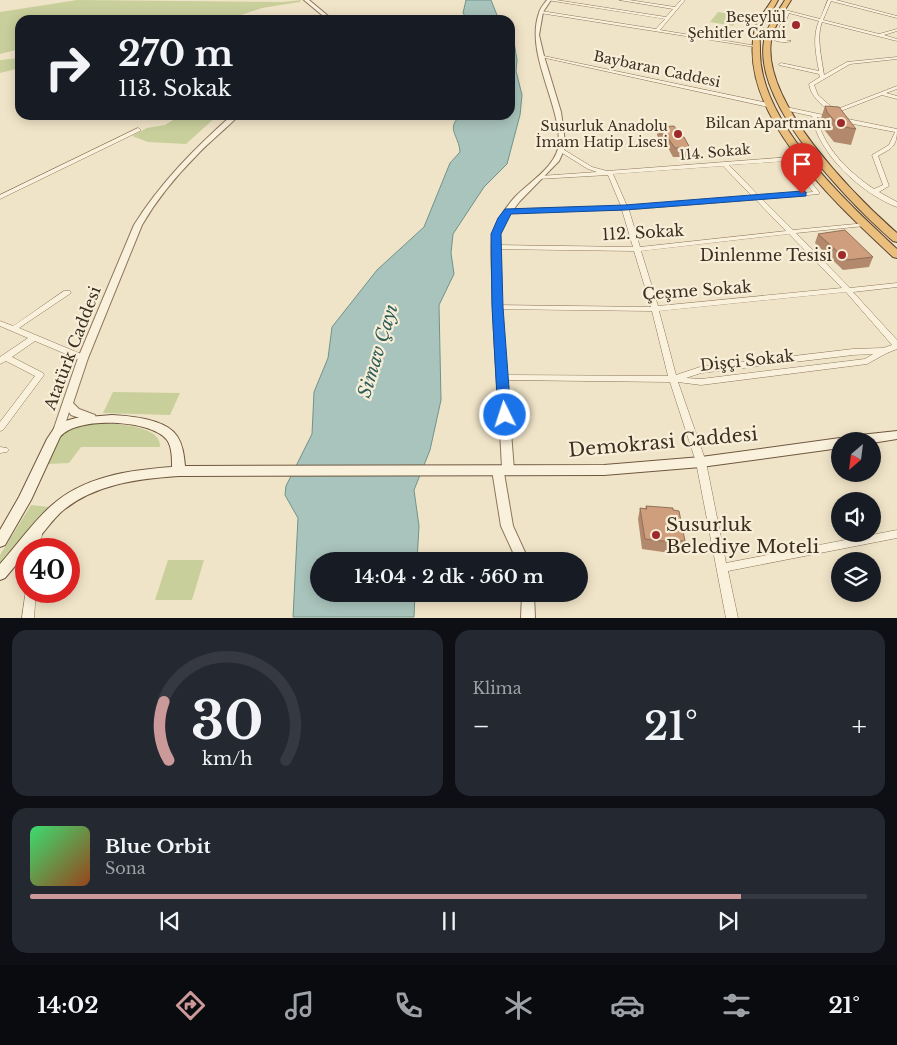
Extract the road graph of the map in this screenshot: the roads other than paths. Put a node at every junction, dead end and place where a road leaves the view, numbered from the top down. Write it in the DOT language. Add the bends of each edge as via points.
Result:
graph roads {
  1 [pos="306,0"];
  2 [pos="549,0"];
  3 [pos="620,0"];
  4 [pos="683,0"];
  5 [pos="775,0"];
  6 [pos="831,0"];
  7 [pos="786,5"];
  8 [pos="675,8"];
  9 [pos="541,12"];
  10 [pos="325,15"];
  11 [pos="897,17"];
  12 [pos="667,18"];
  13 [pos="820,20"];
  14 [pos="657,30"];
  15 [pos="897,30"];
  16 [pos="879,35"];
  17 [pos="897,40"];
  18 [pos="789,41"];
  19 [pos="755,45"];
  20 [pos="541,56"];
  21 [pos="896,58"];
  22 [pos="781,64"];
  23 [pos="822,73"];
  24 [pos="897,87"];
  25 [pos="881,93"];
  26 [pos="897,98"];
  27 [pos="768,105"];
  28 [pos="786,109"];
  29 [pos="833,112"];
  30 [pos="814,114"];
  31 [pos="824,116"];
  32 [pos="230,120"];
  33 [pos="138,130"];
  34 [pos="897,132"];
  35 [pos="561,150"];
  36 [pos="803,158"];
  37 [pos="789,159"];
  38 [pos="724,164"];
  39 [pos="610,174"];
  40 [pos="540,178"];
  41 [pos="874,192"];
  42 [pos="0,197"];
  43 [pos="757,198"];
  44 [pos="897,205"];
  45 [pos="625,208"];
  46 [pos="508,211"];
  47 [pos="864,224"];
  48 [pos="790,232"];
  49 [pos="897,239"];
  50 [pos="496,247"];
  51 [pos="637,249"];
  52 [pos="897,254"];
  53 [pos="897,285"];
  54 [pos="848,290"];
  55 [pos="67,293"];
  56 [pos="498,307"];
  57 [pos="656,309"];
  58 [pos="0,323"];
  59 [pos="13,329"];
  60 [pos="34,338"];
  61 [pos="897,346"];
  62 [pos="83,358"];
  63 [pos="3,359"];
  64 [pos="502,378"];
  65 [pos="673,379"];
  66 [pos="68,404"];
  67 [pos="91,418"];
  68 [pos="0,428"];
  69 [pos="58,430"];
  70 [pos="897,435"];
  71 [pos="881,437"];
  72 [pos="831,444"];
  73 [pos="701,462"];
  74 [pos="498,470"];
  75 [pos="179,471"];
  76 [pos="37,532"];
  77 [pos="897,534"];
  78 [pos="36,538"];
  79 [pos="0,541"];
  80 [pos="519,552"];
  81 [pos="722,568"];
  82 [pos="0,574"];
  83 [pos="528,602"];
  84 [pos="30,603"];
  85 [pos="28,618"];
  86 [pos="528,618"];
  87 [pos="732,618"];
  1 -- 10 [label="street"];
  2 -- 9 [label="street"];
  2 -- 12 [label="street"];
  3 -- 8 [label="street"];
  4 -- 8 [label="street"];
  5 -- 19 [label="highway" via="760,26"];
  6 -- 11 [label="street"];
  6 -- 13 [label="street"];
  7 -- 13 [label="street"];
  7 -- 18 [label="street" via="776,40"];
  7 -- 28 [label="highway" via="772,27 767,48 773,80"];
  8 -- 12 [label="street"];
  9 -- 14 [label="street"];
  9 -- 20 [label="street" via="537,36"];
  12 -- 14 [label="street"];
  13 -- 16 [label="street"];
  13 -- 23 [label="street" via="818,52"];
  14 -- 19 [label="street"];
  15 -- 16 [label="street"];
  16 -- 17 [label="street"];
  19 -- 27 [label="highway" via="759,79"];
  20 -- 27 [label="street, Baybaran Caddesi"];
  20 -- 35 [label="street" via="558,112"];
  21 -- 23 [label="street" via="849,63"];
  22 -- 23 [label="street"];
  23 -- 29 [label="street" via="811,84 812,90"];
  24 -- 25 [label="street"];
  25 -- 26 [label="street"];
  25 -- 29 [label="street"];
  27 -- 36 [label="highway"];
  28 -- 30 [label="street"];
  28 -- 49 [label="highway" via="819,158"];
  29 -- 31 [label="street"];
  30 -- 31 [label="street"];
  30 -- 41 [label="street" via="814,121 833,154 853,177"];
  31 -- 34 [label="street"];
  32 -- 62 [label="street, Atatürk Caddesi" via="179,170 149,205"];
  33 -- 42 [label="street"];
  34 -- 41 [label="street" via="891,146 875,155 886,186"];
  35 -- 39 [label="street" via="590,168"];
  35 -- 40 [label="street" via="557,160"];
  36 -- 37 [label="street, 114. Sokak"];
  36 -- 47 [label="highway"];
  37 -- 38 [label="street, 114. Sokak"];
  37 -- 43 [label="street" via="818,193"];
  38 -- 39 [label="street, 114. Sokak"];
  38 -- 43 [label="street"];
  39 -- 40 [label="street, 114. Sokak"];
  39 -- 45 [label="street"];
  40 -- 46 [label="street"];
  41 -- 44 [label="street"];
  43 -- 45 [label="street"];
  43 -- 48 [label="street"];
  45 -- 46 [label="street"];
  45 -- 51 [label="street"];
  46 -- 50 [label="street" via="496,234"];
  47 -- 48 [label="street, 112. Sokak"];
  47 -- 52 [label="highway"];
  48 -- 51 [label="street, 112. Sokak"];
  48 -- 54 [label="street"];
  50 -- 51 [label="street, 112. Sokak"];
  50 -- 56 [label="street"];
  51 -- 57 [label="street"];
  53 -- 54 [label="street, Çeşme Sokak"];
  54 -- 57 [label="street, Çeşme Sokak"];
  54 -- 61 [label="street"];
  55 -- 59 [label="street"];
  56 -- 57 [label="street, Çeşme Sokak"];
  56 -- 64 [label="street"];
  57 -- 65 [label="street"];
  58 -- 59 [label="street"];
  59 -- 60 [label="street"];
  60 -- 62 [label="street"];
  60 -- 63 [label="street"];
  61 -- 65 [label="street, Dişçi Sokak" via="884,351 700,370"];
  62 -- 66 [label="street, Atatürk Caddesi"];
  63 -- 68 [label="street" via="40,375"];
  64 -- 65 [label="street, Dişçi Sokak"];
  64 -- 74 [label="street"];
  65 -- 73 [label="street"];
  66 -- 67 [label="street" via="75,412"];
  66 -- 69 [label="street, Atatürk Caddesi"];
  67 -- 69 [label="main road" via="72,422"];
  67 -- 75 [label="main road" via="140,421 161,428 173,436"];
  69 -- 79 [label="main road, Atatürk Caddesi" via="44,447 16,517"];
  70 -- 71 [label="main road"];
  72 -- 73 [label="main road, Demokrasi Caddesi"];
  73 -- 74 [label="main road, Demokrasi Caddesi" via="604,470"];
  73 -- 81 [label="street"];
  74 -- 75 [label="main road, Demokrasi Caddesi"];
  74 -- 80 [label="street" via="507,526"];
  75 -- 76 [label="main road, Demokrasi Caddesi" via="140,474 101,483 66,501"];
  76 -- 78 [label="street"];
  76 -- 82 [label="main road, Demokrasi Caddesi"];
  77 -- 81 [label="street"];
  81 -- 87 [label="street"];
  83 -- 86 [label="street"];
  84 -- 85 [label="street"];
}
